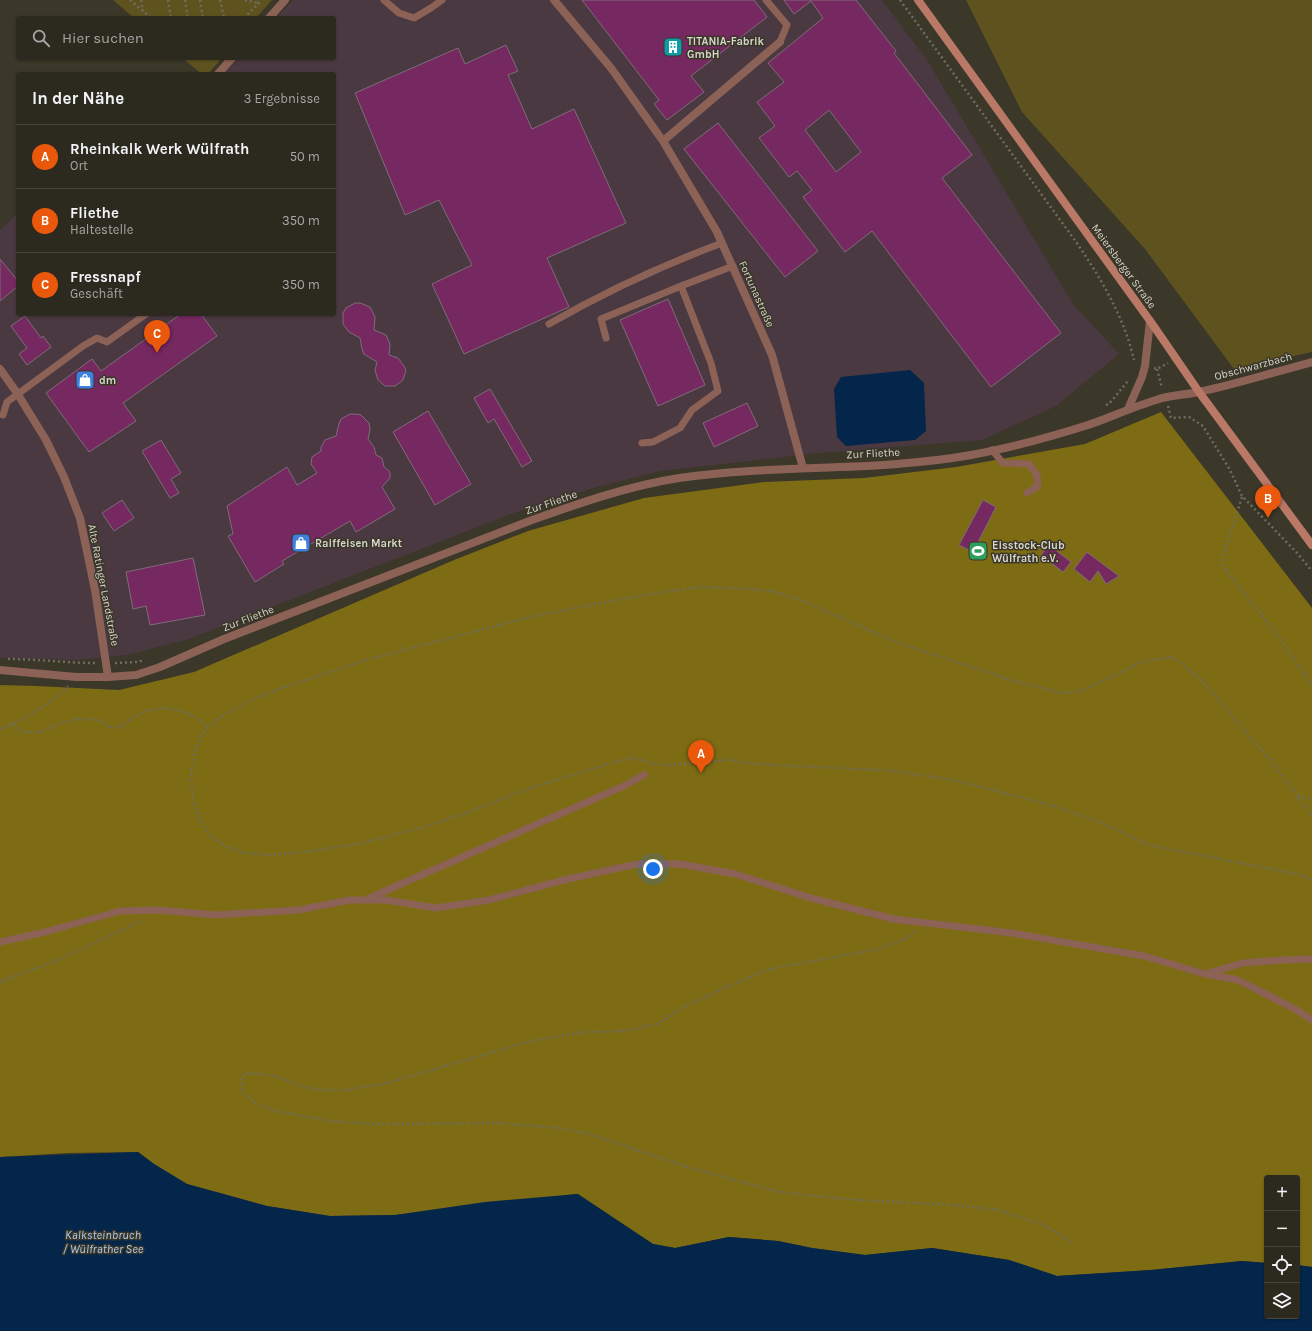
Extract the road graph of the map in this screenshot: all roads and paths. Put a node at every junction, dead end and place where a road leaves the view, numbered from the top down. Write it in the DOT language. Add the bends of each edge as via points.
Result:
graph roads {
  1 [pos="130,0"];
  2 [pos="141,0"];
  3 [pos="168,0"];
  4 [pos="185,0"];
  5 [pos="200,0"];
  6 [pos="220,0"];
  7 [pos="245,0"];
  8 [pos="285,0"];
  9 [pos="384,0"];
  10 [pos="442,0"];
  11 [pos="554,0"];
  12 [pos="766,0"];
  13 [pos="900,0"];
  14 [pos="918,0"];
  15 [pos="259,2"];
  16 [pos="143,12"];
  17 [pos="148,16"];
  18 [pos="171,16"];
  19 [pos="188,16"];
  20 [pos="203,16"];
  21 [pos="224,16"];
  22 [pos="246,16"];
  23 [pos="271,16"];
  24 [pos="780,42"];
  25 [pos="230,60"];
  26 [pos="220,72"];
  27 [pos="663,141"];
  28 [pos="722,243"];
  29 [pos="733,266"];
  30 [pos="681,286"];
  31 [pos="143,316"];
  32 [pos="1150,321"];
  33 [pos="549,324"];
  34 [pos="606,338"];
  35 [pos="1312,362"];
  36 [pos="1145,366"];
  37 [pos="0,368"];
  38 [pos="1130,374"];
  39 [pos="1199,392"];
  40 [pos="17,393"];
  41 [pos="1165,397"];
  42 [pos="1103,407"];
  43 [pos="1128,409"];
  44 [pos="3,415"];
  45 [pos="642,443"];
  46 [pos="992,450"];
  47 [pos="803,468"];
  48 [pos="1027,493"];
  49 [pos="1242,496"];
  50 [pos="1312,545"];
  51 [pos="1312,571"];
  52 [pos="151,658"];
  53 [pos="7,659"];
  54 [pos="107,664"];
  55 [pos="0,670"];
  56 [pos="76,677"];
  57 [pos="108,677"];
  58 [pos="1312,685"];
  59 [pos="12,725"];
  60 [pos="208,728"];
  61 [pos="0,729"];
  62 [pos="644,775"];
  63 [pos="1297,796"];
  64 [pos="1312,799"];
  65 [pos="1312,816"];
  66 [pos="1312,880"];
  67 [pos="365,900"];
  68 [pos="145,920"];
  69 [pos="925,923"];
  70 [pos="0,942"];
  71 [pos="1312,959"];
  72 [pos="1205,974"];
  73 [pos="0,982"];
  74 [pos="1312,1020"];
  75 [pos="1073,1243"];
  1 -- 16 [label="path"];
  2 -- 16 [label="path"];
  3 -- 18 [label="path"];
  4 -- 19 [label="path"];
  5 -- 20 [label="path"];
  6 -- 21 [label="path"];
  7 -- 15 [label="path"];
  8 -- 23 [label="street"];
  9 -- 10 [label="lane" via="399,13 414,18"];
  11 -- 27 [label="street, Fortunastraße" via="611,68"];
  12 -- 24 [label="lane" via="787,26"];
  13 -- 36 [label="path" via="1097,273 1129,340 1135,362"];
  14 -- 32 [label="main road, Meiersberger Straße"];
  15 -- 22 [label="path"];
  16 -- 17 [label="path"];
  24 -- 27 [label="street"];
  25 -- 26 [label="street"];
  27 -- 28 [label="street, Fortunastraße"];
  28 -- 29 [label="street, Fortunastraße"];
  28 -- 33 [label="lane" via="587,302"];
  29 -- 30 [label="lane"];
  29 -- 47 [label="street, Fortunastraße" via="772,355"];
  30 -- 34 [label="lane" via="600,319"];
  30 -- 45 [label="lane" via="711,363 718,391 692,410 680,428 653,442"];
  31 -- 40 [label="lane" via="107,342 97,338 83,346"];
  32 -- 36 [label="street"];
  32 -- 39 [label="main road, Meiersberger Straße"];
  35 -- 39 [label="street, Obschwarzbach"];
  36 -- 41 [label="path" via="1157,369"];
  36 -- 43 [label="street"];
  37 -- 40 [label="street, Alte Ratinger Landstraße"];
  38 -- 42 [label="path" via="1128,381 1109,404"];
  39 -- 41 [label="street, Zur Fliethe"];
  39 -- 50 [label="main road, Meiersberger Straße"];
  40 -- 44 [label="lane" via="7,402"];
  40 -- 54 [label="street, Alte Ratinger Landstraße" via="46,440 80,518"];
  41 -- 43 [label="street, Zur Fliethe"];
  41 -- 49 [label="path" via="1172,418 1189,417 1203,426 1230,470"];
  43 -- 46 [label="street, Zur Fliethe" via="1041,439"];
  46 -- 47 [label="street, Zur Fliethe" via="933,460"];
  46 -- 48 [label="lane" via="1003,463 1030,464 1037,475 1038,486"];
  47 -- 57 [label="street, Zur Fliethe" via="678,478 583,502 232,636 160,667 136,675"];
  49 -- 51 [label="path"];
  49 -- 58 [label="path" via="1222,560 1223,566 1272,628"];
  52 -- 54 [label="path" via="137,662"];
  53 -- 54 [label="path"];
  54 -- 57 [label="street, Alte Ratinger Landstraße"];
  55 -- 56 [label="street, Zur Fliethe"];
  56 -- 57 [label="street, Zur Fliethe"];
  56 -- 59 [label="path" via="61,695"];
  59 -- 60 [label="path" via="23,732 40,732 75,719 90,719 102,721 115,728 134,717 160,708 178,710 196,717"];
  59 -- 61 [label="path"];
  60 -- 63 [label="path" via="222,716 279,689 424,644 530,617 621,599 699,587 736,588 771,591 799,599 896,642 1014,681 1062,693 1078,692 1142,662 1170,657 1176,659 1203,682 1270,760"];
  60 -- 66 [label="path" via="200,738 194,755 191,774 193,799 200,820 212,837 227,847 245,853 271,855 304,852 352,845 389,836 424,827 527,789 634,758 670,765 730,760 896,771 958,781 1054,806 1104,824 1149,845 1302,875"];
  62 -- 67 [label="lane"];
  63 -- 64 [label="path"];
  63 -- 65 [label="path"];
  67 -- 69 [label="lane" via="386,900 436,908 490,900 637,864 681,864 735,874 811,898 893,919"];
  67 -- 70 [label="lane" via="350,900 298,910 216,914 158,910 120,911"];
  68 -- 73 [label="path" via="58,960"];
  69 -- 72 [label="lane" via="1012,933 1144,956"];
  69 -- 75 [label="path" via="906,938 879,948 770,969 682,1008 657,1024 624,1031 583,1032 530,1041 387,1083 346,1090 303,1087 276,1076 247,1073 242,1076 243,1093 255,1103 275,1111 331,1121 379,1124 496,1123 560,1128 589,1134 687,1167 779,1192 998,1210 1044,1225"];
  71 -- 72 [label="lane" via="1243,963"];
  72 -- 74 [label="lane" via="1238,980"];
}
